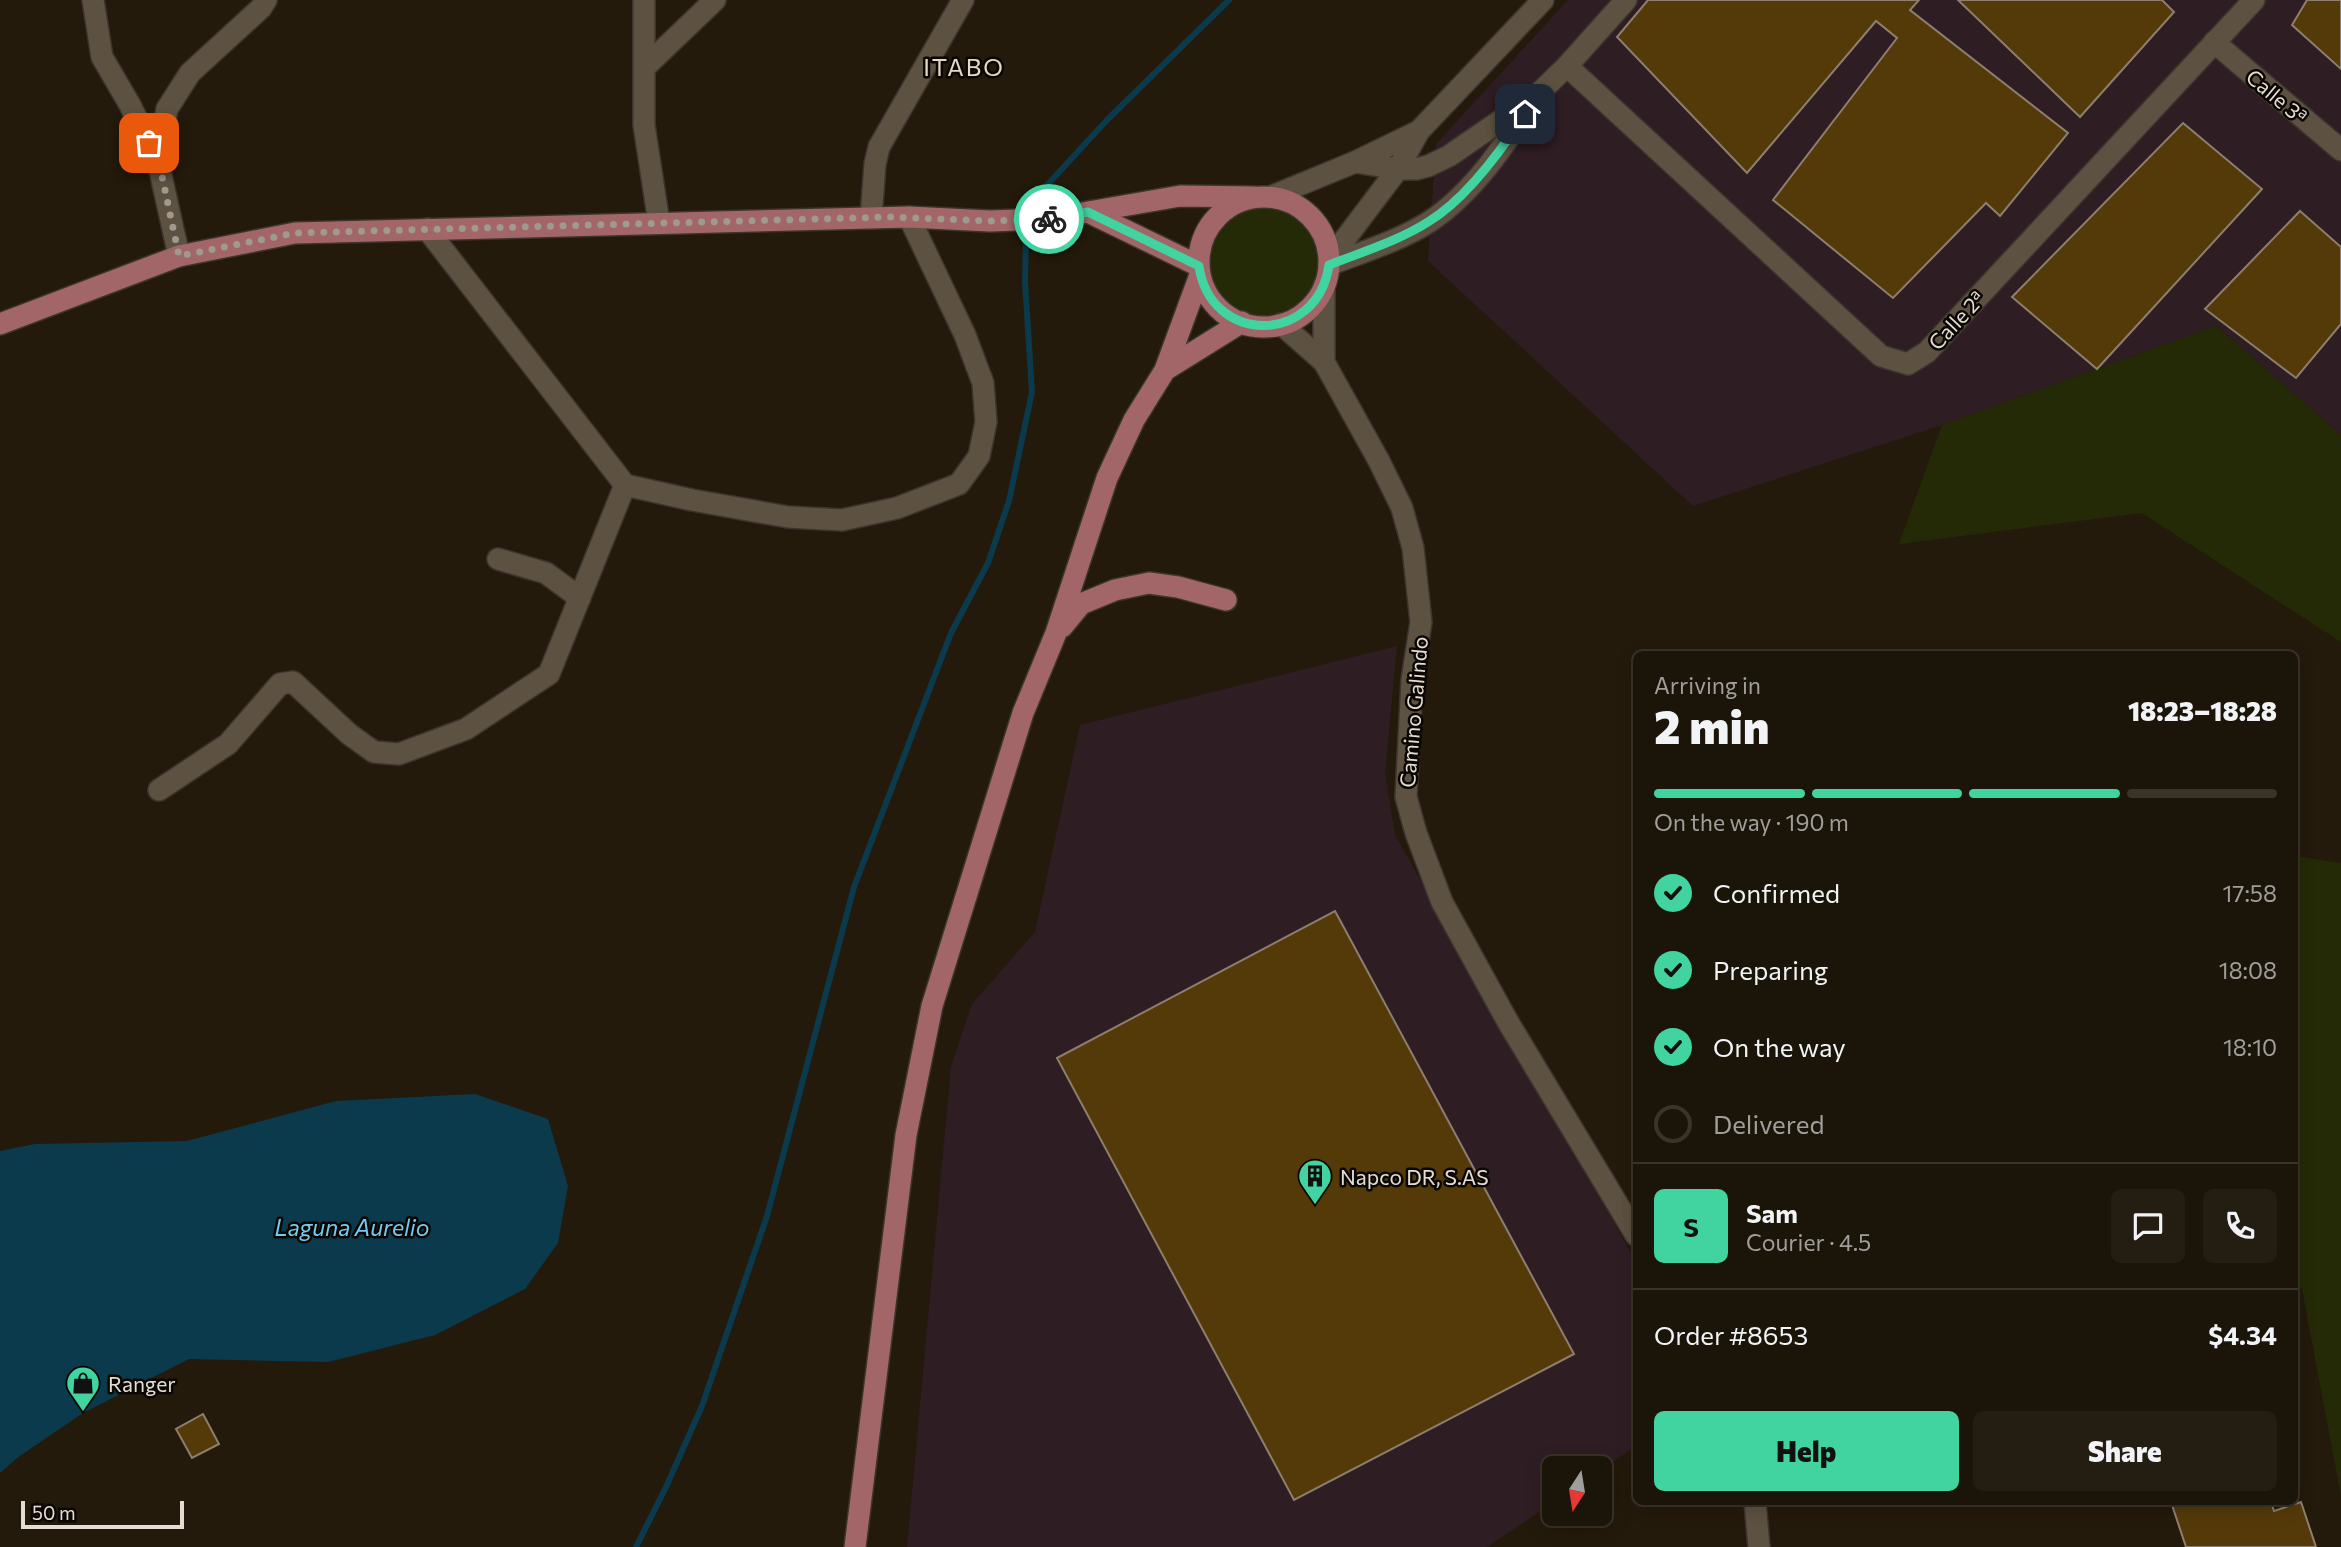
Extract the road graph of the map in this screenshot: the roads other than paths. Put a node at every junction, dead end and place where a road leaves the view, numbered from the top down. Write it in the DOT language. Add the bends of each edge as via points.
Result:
graph roads {
  1 [pos="93,0"];
  2 [pos="266,0"];
  3 [pos="644,0"];
  4 [pos="715,0"];
  5 [pos="963,0"];
  6 [pos="1544,0"];
  7 [pos="1626,0"];
  8 [pos="2254,0"];
  9 [pos="2214,43"];
  10 [pos="1567,66"];
  11 [pos="644,68"];
  12 [pos="1536,96"];
  13 [pos="1419,131"];
  14 [pos="2341,150"];
  15 [pos="159,162"];
  16 [pos="1355,162"];
  17 [pos="1398,169"];
  18 [pos="1262,197"];
  19 [pos="1088,212"];
  20 [pos="909,217"];
  21 [pos="871,218"];
  22 [pos="659,223"];
  23 [pos="427,229"];
  24 [pos="179,256"];
  25 [pos="1327,269"];
  26 [pos="1200,271"];
  27 [pos="1242,322"];
  28 [pos="0,324"];
  29 [pos="1281,324"];
  30 [pos="1324,362"];
  31 [pos="1166,370"];
  32 [pos="625,485"];
  33 [pos="498,559"];
  34 [pos="580,598"];
  35 [pos="1226,600"];
  36 [pos="1056,634"];
  37 [pos="159,790"];
  38 [pos="1633,1231"];
  39 [pos="1755,1505"];
  40 [pos="855,1547"];
  41 [pos="1759,1547"];
  1 -- 15 [label="street" via="102,57"];
  2 -- 15 [label="street" via="190,73 167,109"];
  3 -- 11 [label="street"];
  4 -- 11 [label="street"];
  5 -- 21 [label="street" via="879,148"];
  6 -- 13 [label="street"];
  7 -- 10 [label="street"];
  8 -- 9 [label="street, Calle 2ª"];
  9 -- 10 [label="street, Calle 2ª" via="1927,352 1908,364 1881,356"];
  9 -- 14 [label="street, Calle 3ª"];
  10 -- 12 [label="street"];
  11 -- 22 [label="street" via="644,125"];
  12 -- 17 [label="street" via="1438,162"];
  12 -- 25 [label="street" via="1502,150 1452,204 1429,222"];
  13 -- 16 [label="street"];
  13 -- 17 [label="street"];
  15 -- 24 [label="street"];
  16 -- 17 [label="street"];
  16 -- 18 [label="street"];
  17 -- 25 [label="street"];
  18 -- 19 [label="main road" via="1180,196"];
  18 -- 25 [label="main road" via="1287,201 1316,222 1324,237"];
  18 -- 26 [label="main road" via="1231,205 1213,221 1202,242"];
  19 -- 20 [label="main road" via="990,221"];
  19 -- 26 [label="main road"];
  20 -- 21 [label="main road"];
  20 -- 32 [label="street" via="983,383 986,422 979,456 959,484 897,508 842,520 788,517"];
  21 -- 22 [label="main road"];
  22 -- 23 [label="main road"];
  23 -- 24 [label="main road" via="295,233"];
  23 -- 32 [label="street"];
  24 -- 28 [label="main road"];
  25 -- 29 [label="main road" via="1305,312"];
  25 -- 30 [label="street, Camino Galindo"];
  26 -- 27 [label="main road" via="1208,296 1223,312"];
  26 -- 31 [label="main road"];
  27 -- 29 [label="main road"];
  27 -- 31 [label="main road"];
  29 -- 30 [label="street, Camino Galindo"];
  30 -- 38 [label="street, Camino Galindo" via="1402,508 1413,548 1420,622 1406,797 1416,833 1442,902"];
  31 -- 36 [label="main road" via="1116,454"];
  32 -- 34 [label="street"];
  33 -- 34 [label="street" via="546,573"];
  34 -- 37 [label="street" via="549,674 466,729 399,754 374,752 293,682 280,684 228,744"];
  35 -- 36 [label="main road" via="1149,583 1081,604"];
  36 -- 40 [label="main road" via="1023,713 932,1006 906,1135"];
  39 -- 41 [label="street"];
}
